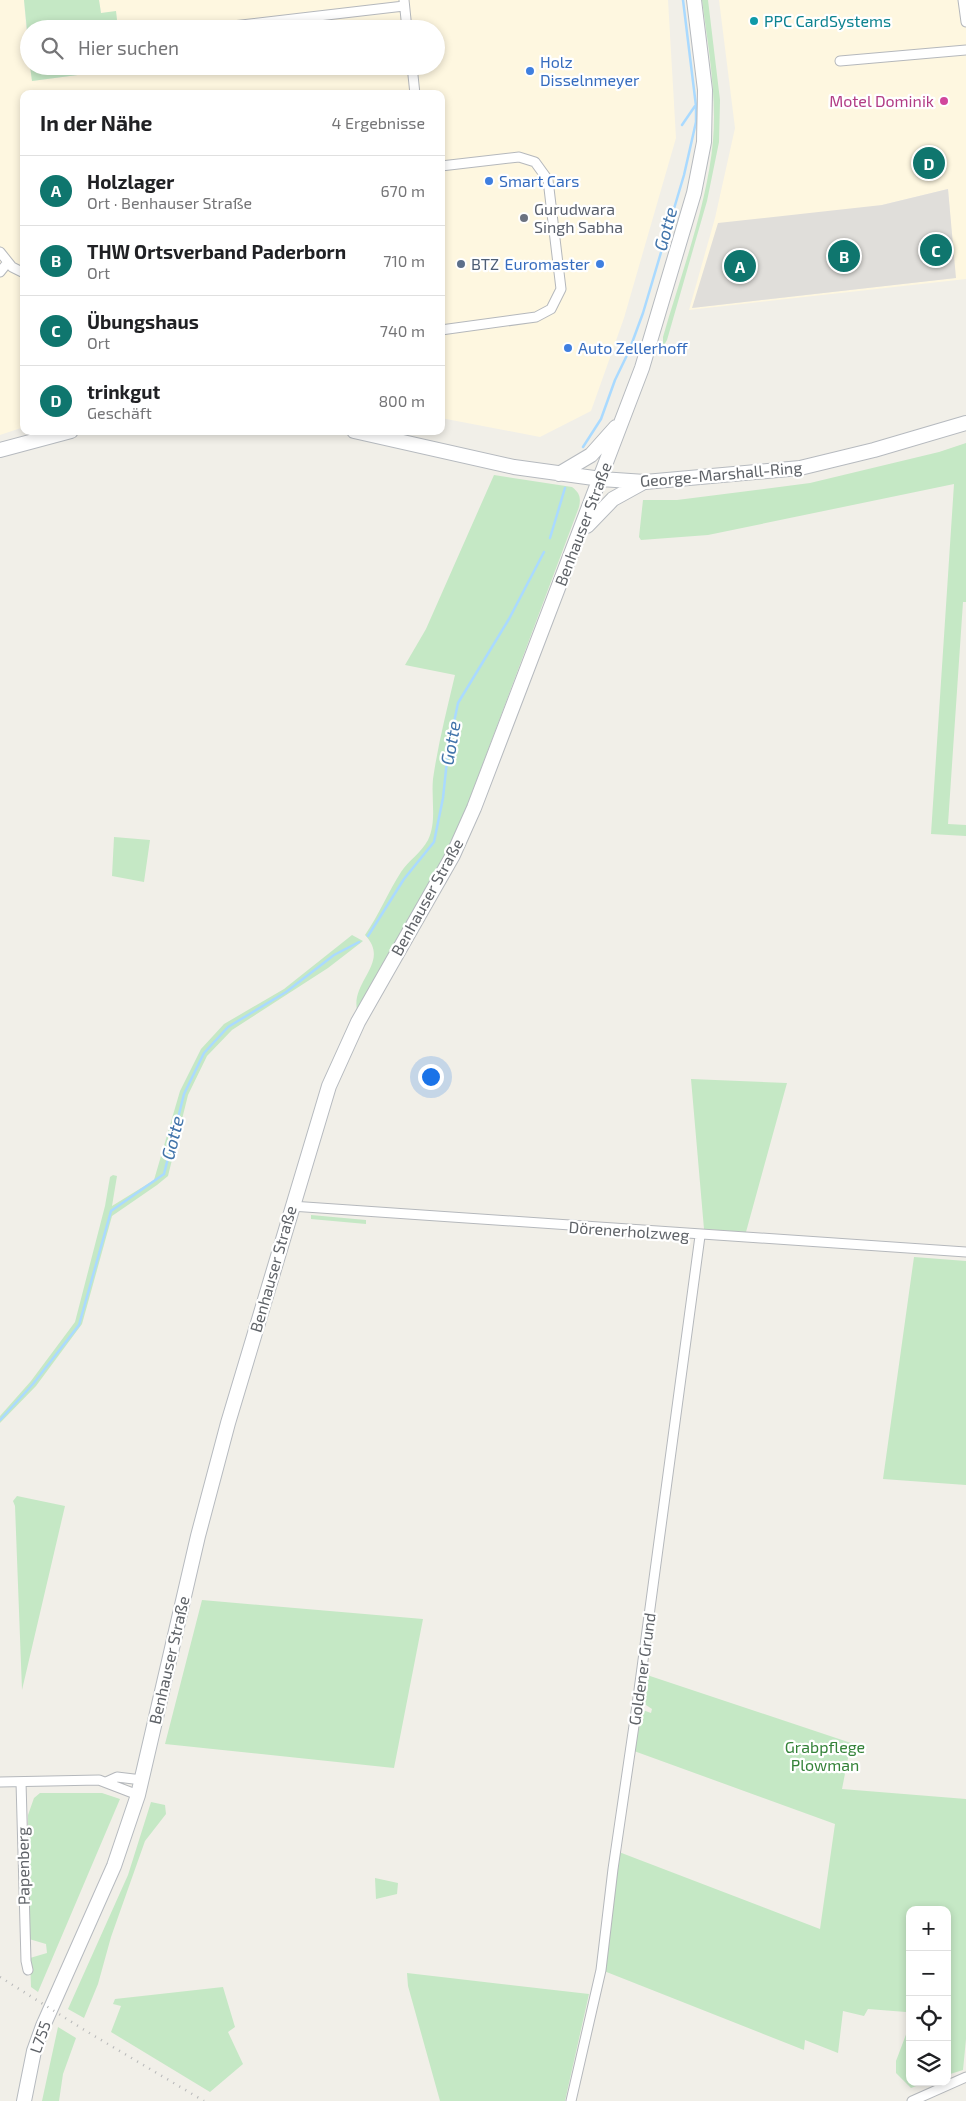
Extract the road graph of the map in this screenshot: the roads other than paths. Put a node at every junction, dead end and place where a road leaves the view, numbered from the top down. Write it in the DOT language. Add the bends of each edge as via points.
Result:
graph roads {
  1 [pos="694,0"];
  2 [pos="964,0"];
  3 [pos="404,3"];
  4 [pos="275,20"];
  5 [pos="406,20"];
  6 [pos="966,22"];
  7 [pos="966,50"];
  8 [pos="840,60"];
  9 [pos="413,75"];
  10 [pos="415,90"];
  11 [pos="445,166"];
  12 [pos="0,252"];
  13 [pos="8,262"];
  14 [pos="20,271"];
  15 [pos="0,272"];
  16 [pos="445,329"];
  17 [pos="623,419"];
  18 [pos="966,423"];
  19 [pos="56,435"];
  20 [pos="372,435"];
  21 [pos="0,450"];
  22 [pos="559,474"];
  23 [pos="601,479"];
  24 [pos="645,482"];
  25 [pos="579,537"];
  26 [pos="291,1206"];
  27 [pos="700,1236"];
  28 [pos="966,1252"];
  29 [pos="142,1780"];
  30 [pos="0,1782"];
  31 [pos="21,1782"];
  32 [pos="106,1782"];
  33 [pos="138,1795"];
  34 [pos="72,1962"];
  35 [pos="28,1970"];
  36 [pos="966,2077"];
  37 [pos="24,2101"];
  38 [pos="571,2101"];
  39 [pos="912,2101"];
  1 -- 17 [label="main road, Benhauser Straße" via="705,90 704,142 673,269"];
  2 -- 6 [label="street"];
  3 -- 4 [label="street"];
  3 -- 5 [label="street"];
  7 -- 8 [label="street"];
  9 -- 10 [label="street"];
  11 -- 16 [label="street" via="519,157 535,162 548,180 561,289 551,308 536,317"];
  12 -- 13 [label="street"];
  13 -- 14 [label="street"];
  13 -- 15 [label="street"];
  17 -- 22 [label="main road" via="597,450"];
  17 -- 23 [label="main road, Benhauser Straße"];
  18 -- 24 [label="main road, George-Marshall-Ring" via="800,468"];
  19 -- 21 [label="main road"];
  20 -- 22 [label="main road, George-Marshall-Ring"];
  22 -- 23 [label="main road, George-Marshall-Ring"];
  23 -- 24 [label="main road, George-Marshall-Ring"];
  23 -- 25 [label="main road, Benhauser Straße"];
  24 -- 25 [label="main road" via="613,499"];
  25 -- 26 [label="main road, Benhauser Straße" via="474,808 452,855 345,1047 329,1086"];
  26 -- 27 [label="street, Dörenerholzweg"];
  26 -- 29 [label="main road, Benhauser Straße" via="198,1536"];
  27 -- 28 [label="street, Dörenerholzweg"];
  27 -- 38 [label="street, Goldener Grund" via="601,1970"];
  29 -- 32 [label="street" via="117,1777"];
  29 -- 33 [label="main road, Benhauser Straße"];
  30 -- 31 [label="street"];
  31 -- 32 [label="street"];
  31 -- 35 [label="street, Papenberg"];
  32 -- 33 [label="street"];
  33 -- 34 [label="main road, Benhauser Straße" via="118,1857"];
  34 -- 37 [label="main road, L755" via="34,2051"];
  36 -- 39 [label="street"];
}
